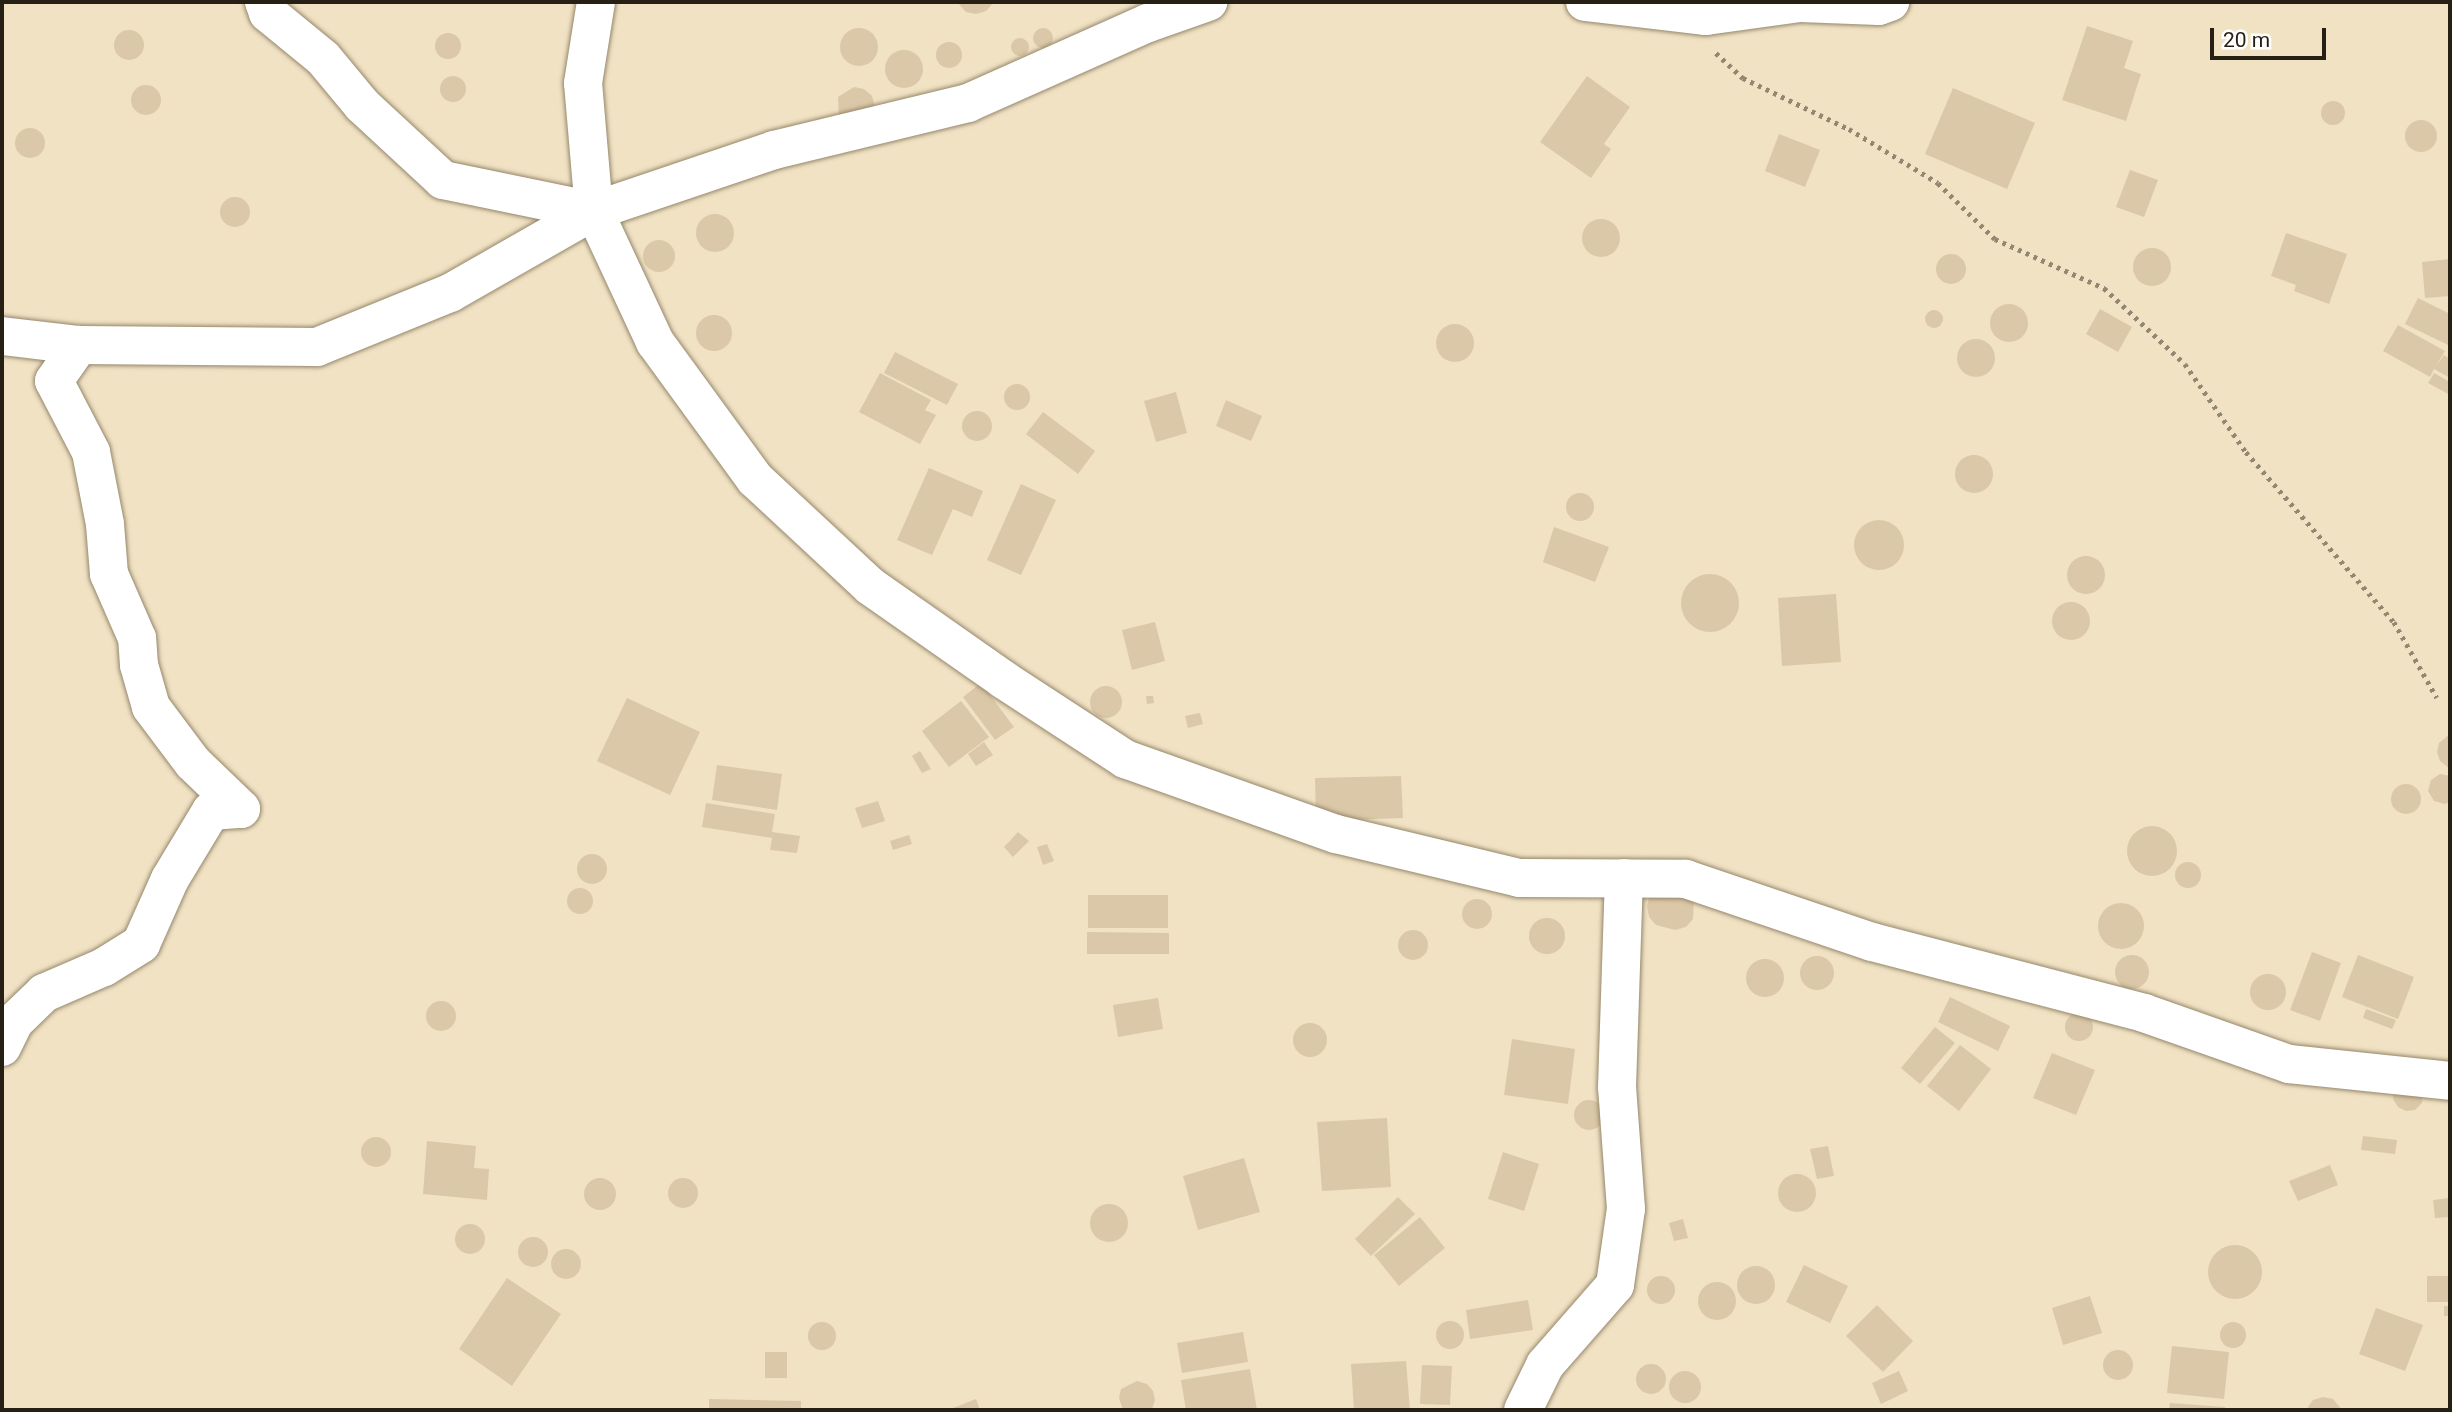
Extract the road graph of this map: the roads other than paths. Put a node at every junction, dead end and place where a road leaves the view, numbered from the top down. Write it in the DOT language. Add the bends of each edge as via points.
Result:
graph roads {
  1 [pos="264,2"];
  2 [pos="596,2"];
  3 [pos="1208,2"];
  4 [pos="1585,2"];
  5 [pos="1890,2"];
  6 [pos="594,211"];
  7 [pos="2,336"];
  8 [pos="79,345"];
  9 [pos="1624,878"];
  10 [pos="2,1047"];
  11 [pos="2450,1081"];
  12 [pos="1523,1410"];
  1 -- 6 [label="street" via="268,13 323,58 362,105 443,180"];
  2 -- 6 [label="street" via="583,83"];
  3 -- 6 [label="street" via="1148,23 968,103 774,150"];
  4 -- 5 [label="street" via="1706,16 1800,3 1879,6"];
  6 -- 8 [label="street" via="450,293 317,346"];
  6 -- 9 [label="street" via="656,342 755,479 870,586 1015,688 1125,759 1336,834 1519,877"];
  7 -- 8 [label="street"];
  8 -- 10 [label="street" via="54,381 92,453 109,574 137,638 150,707 193,763 241,809 211,811 170,879 141,944 104,967 44,993 14,1022"];
  9 -- 11 [label="street" via="1686,878 1872,942 2144,1013 2289,1064"];
  9 -- 12 [label="street" via="1618,1087 1626,1209 1615,1284 1545,1365"];
}
